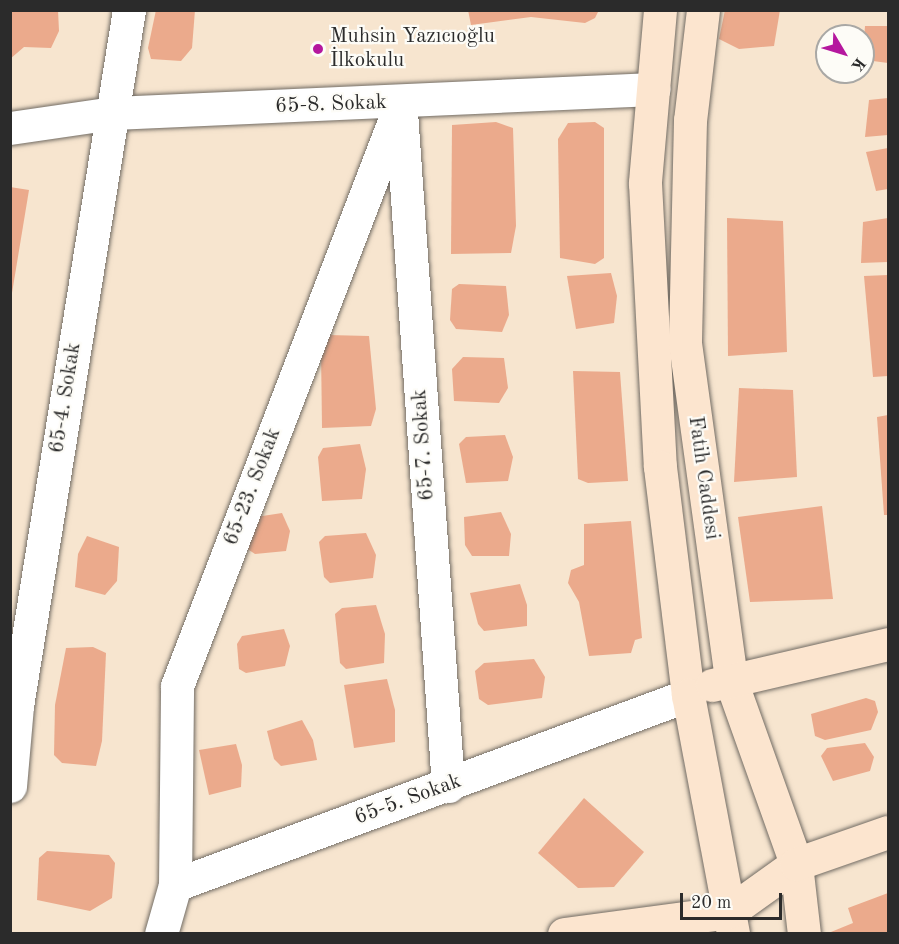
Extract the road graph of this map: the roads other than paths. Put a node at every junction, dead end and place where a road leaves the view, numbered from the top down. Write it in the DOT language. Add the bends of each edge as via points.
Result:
graph roads {
  1 [pos="129,10"];
  2 [pos="660,10"];
  3 [pos="704,10"];
  4 [pos="653,89"];
  5 [pos="401,103"];
  6 [pos="113,113"];
  7 [pos="10,128"];
  8 [pos="888,644"];
  9 [pos="731,681"];
  10 [pos="688,695"];
  11 [pos="10,786"];
  12 [pos="448,786"];
  13 [pos="888,831"];
  14 [pos="796,864"];
  15 [pos="175,885"];
  16 [pos="731,923"];
  17 [pos="161,933"];
  18 [pos="564,933"];
  19 [pos="804,933"];
  1 -- 6 [label="street, 65-4. Sokak"];
  2 -- 4 [label="main road, Fatih Caddesi"];
  3 -- 9 [label="main road, Fatih Caddesi" via="690,120 685,344"];
  4 -- 5 [label="street, 65-8. Sokak"];
  4 -- 10 [label="main road, Fatih Caddesi" via="645,183 660,467"];
  5 -- 6 [label="street, 65-8. Sokak"];
  5 -- 12 [label="street, 65-7. Sokak"];
  5 -- 15 [label="street, 65-23. Sokak" via="177,686"];
  6 -- 7 [label="street, 65-8. Sokak"];
  6 -- 11 [label="street, 65-4. Sokak" via="17,706"];
  8 -- 9 [label="main road"];
  9 -- 10 [label="main road"];
  9 -- 14 [label="main road, Fatih Caddesi"];
  10 -- 12 [label="street, 65-5. Sokak"];
  10 -- 16 [label="main road, Fatih Caddesi"];
  12 -- 15 [label="street, 65-5. Sokak"];
  13 -- 14 [label="main road"];
  14 -- 16 [label="main road"];
  14 -- 19 [label="main road, Fatih Caddesi"];
  15 -- 17 [label="street"];
  16 -- 18 [label="main road"];
}
